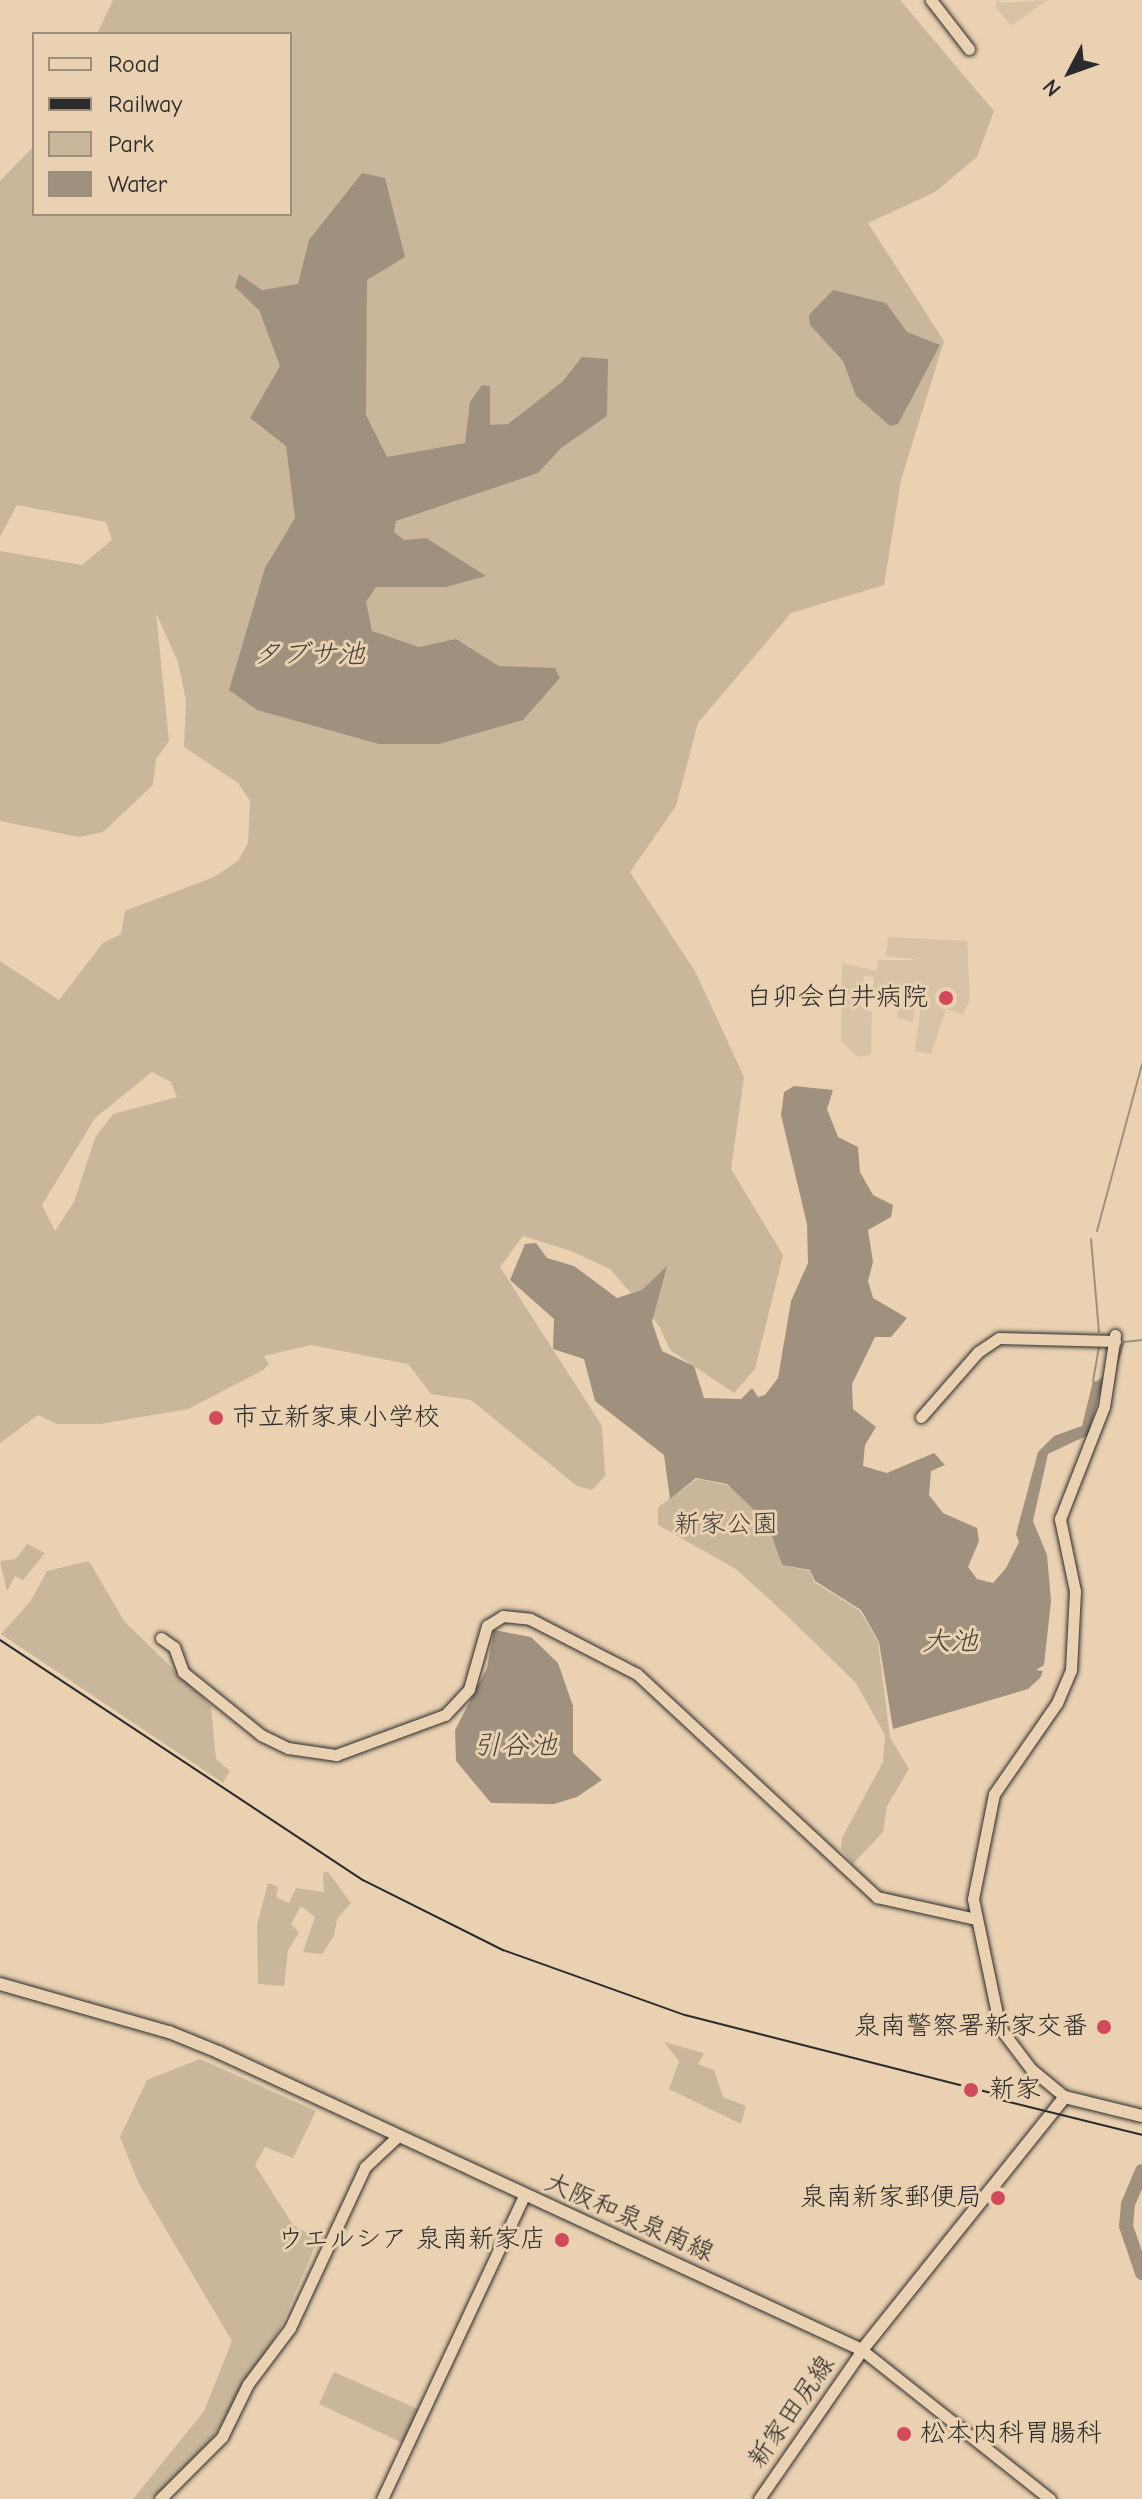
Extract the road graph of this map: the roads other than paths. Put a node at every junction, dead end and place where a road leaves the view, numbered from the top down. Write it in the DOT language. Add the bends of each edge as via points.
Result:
graph roads {
  1 [pos="931,0"];
  2 [pos="969,49"];
  3 [pos="921,1417"];
  4 [pos="161,1638"];
  5 [pos="976,1919"];
  6 [pos="0,1984"];
  7 [pos="1065,2097"];
  8 [pos="1142,2116"];
  9 [pos="397,2137"];
  10 [pos="524,2196"];
  11 [pos="862,2350"];
  12 [pos="160,2499"];
  13 [pos="382,2499"];
  14 [pos="759,2499"];
  15 [pos="1050,2499"];
  1 -- 2 [label="street"];
  3 -- 5 [label="street" via="978,1352 999,1338 1115,1338 1110,1379 1060,1519 1075,1591 1071,1670 1057,1703 994,1794 975,1874"];
  4 -- 5 [label="street" via="174,1647 183,1672 261,1735 288,1748 336,1755 445,1715 469,1689 487,1626 503,1616 530,1619 637,1674 877,1897"];
  5 -- 7 [label="street" via="1000,2028 1031,2069"];
  6 -- 9 [label="main road, 大阪和泉泉南線" via="169,2032"];
  7 -- 8 [label="main road"];
  7 -- 11 [label="main road"];
  9 -- 10 [label="main road, 大阪和泉泉南線"];
  9 -- 12 [label="street" via="365,2167 290,2328 248,2384 222,2437"];
  10 -- 11 [label="main road, 大阪和泉泉南線" via="821,2326"];
  10 -- 13 [label="street"];
  11 -- 14 [label="street, 新家田尻線"];
  11 -- 15 [label="street"];
}
